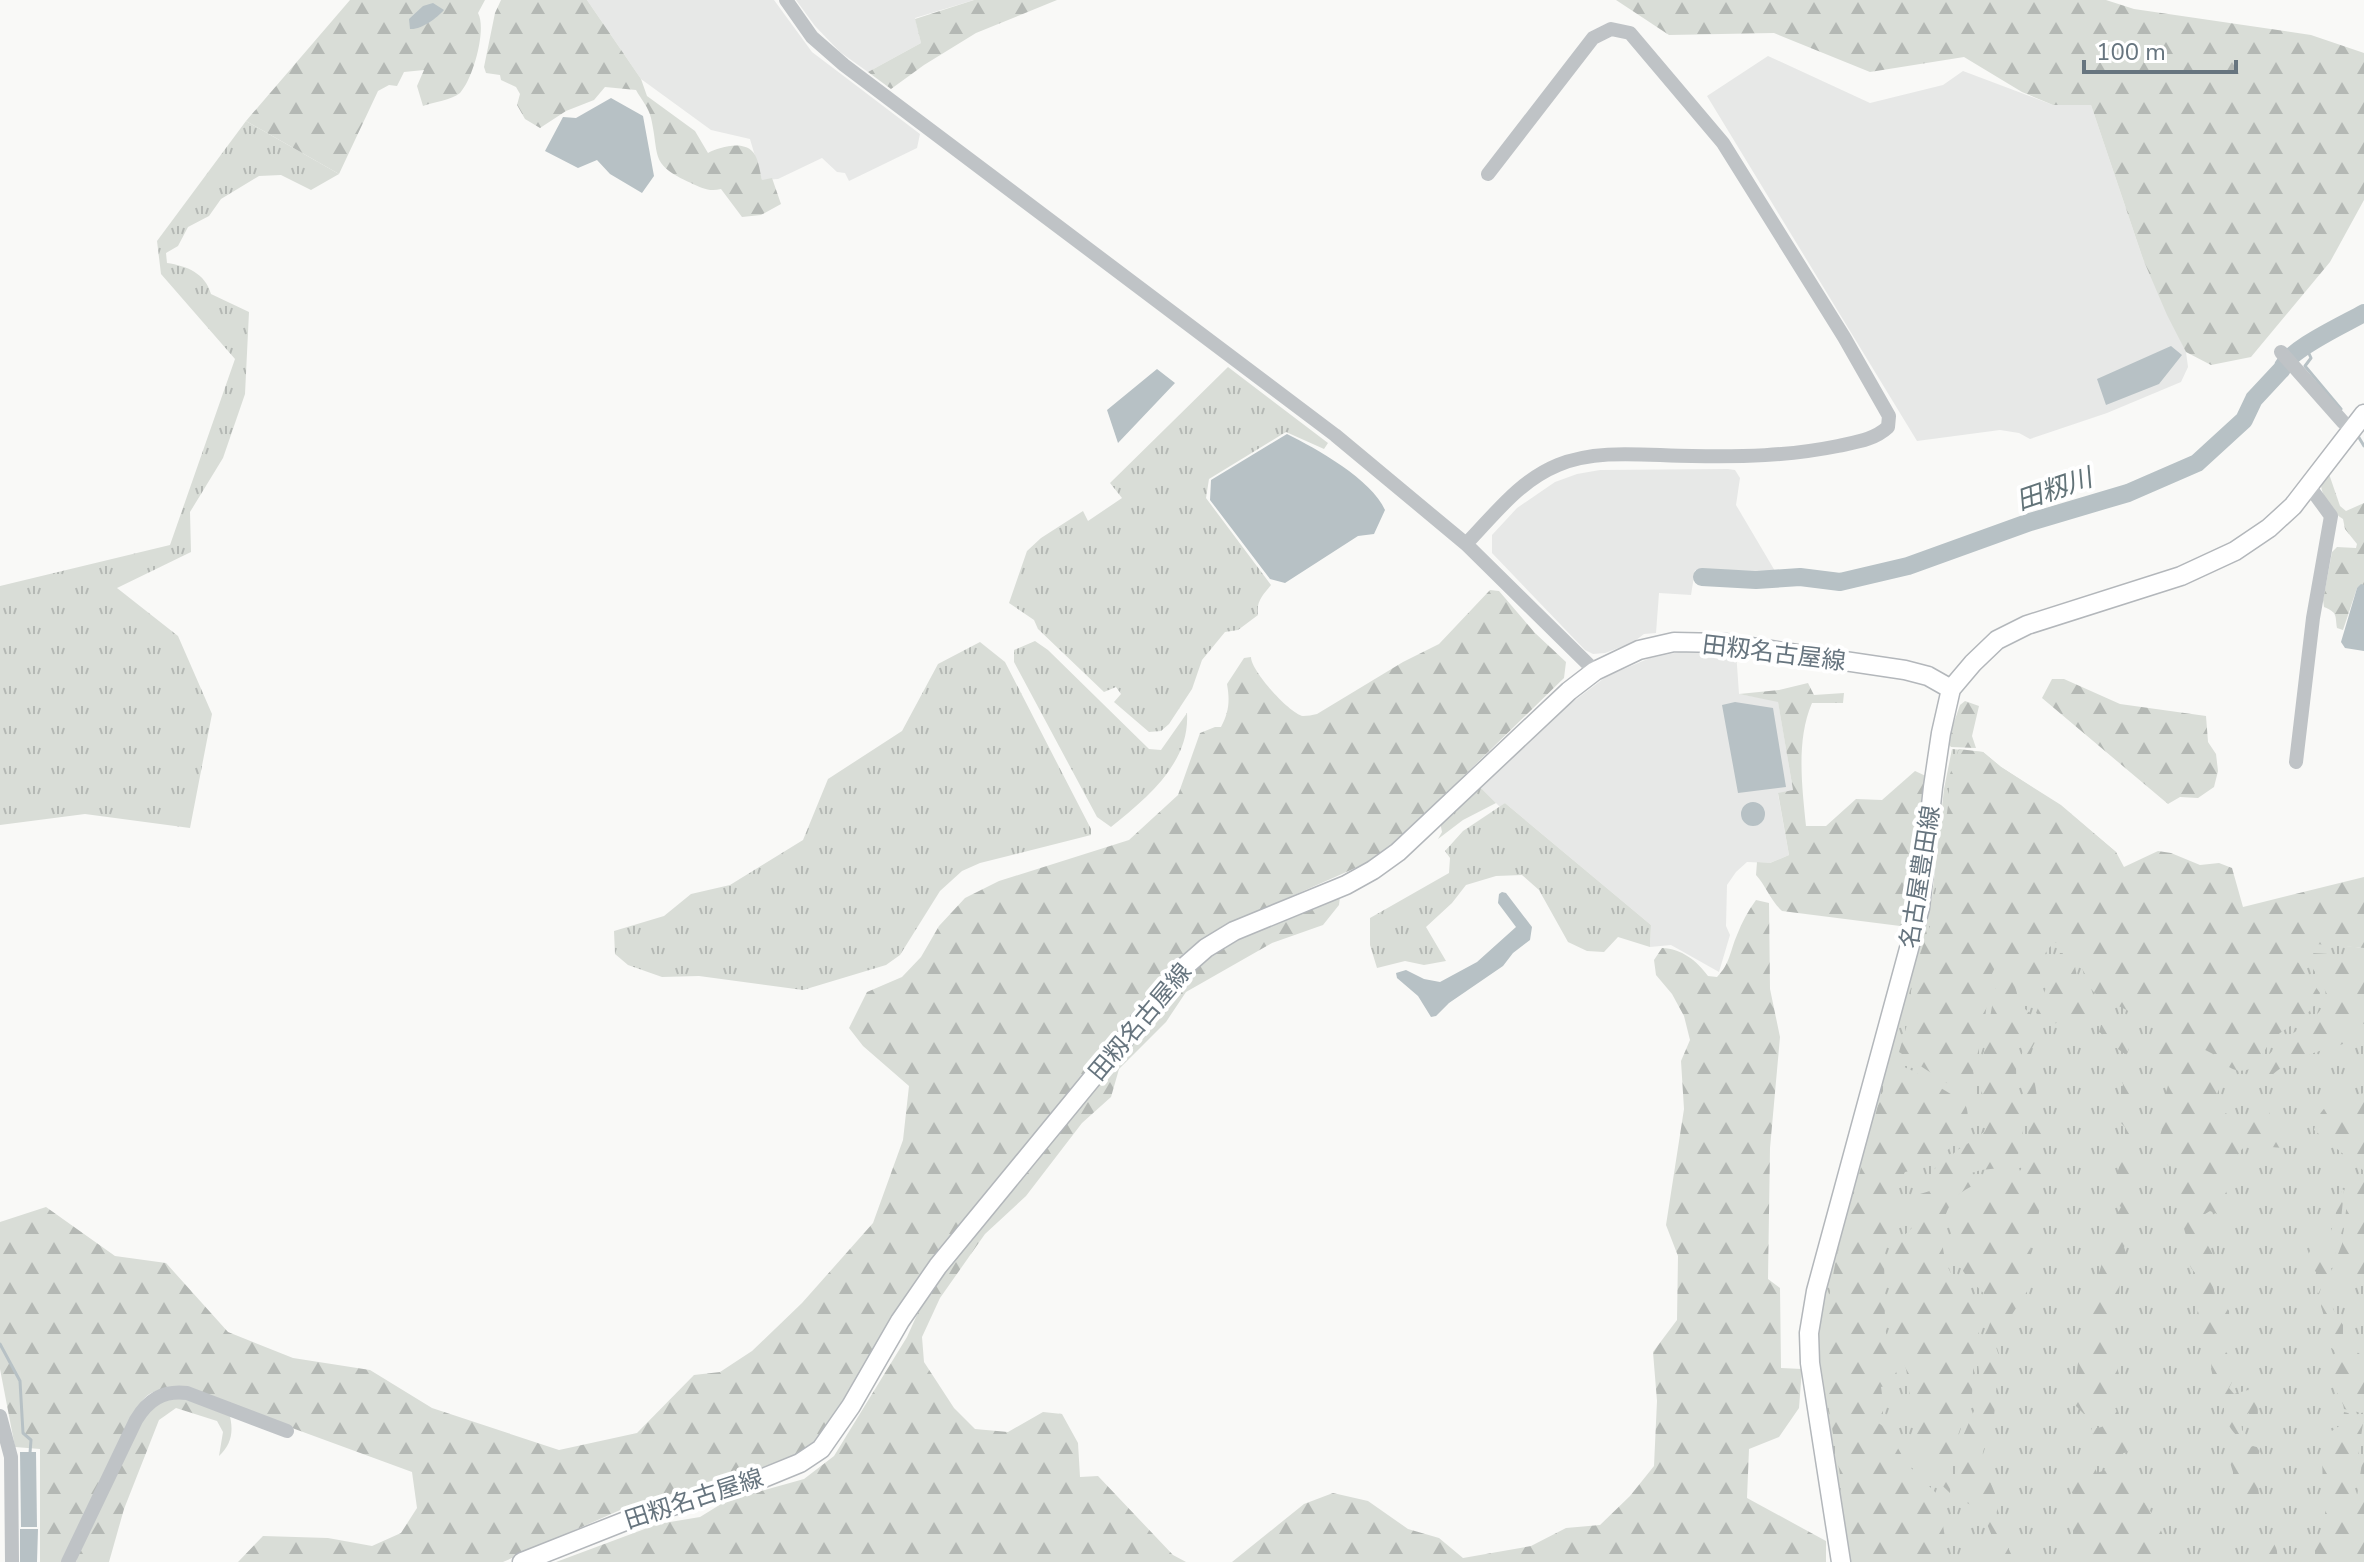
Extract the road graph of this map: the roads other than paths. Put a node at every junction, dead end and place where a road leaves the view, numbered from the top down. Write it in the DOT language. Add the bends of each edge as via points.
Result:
graph roads {
  1 [pos="786,0"];
  2 [pos="1488,174"];
  3 [pos="2283,354"];
  4 [pos="2358,421"];
  5 [pos="2309,486"];
  6 [pos="1466,544"];
  7 [pos="1595,671"];
  8 [pos="1951,689"];
  9 [pos="2296,762"];
  10 [pos="0,1416"];
  11 [pos="287,1431"];
  12 [pos="12,1562"];
  13 [pos="68,1562"];
  14 [pos="522,1562"];
  15 [pos="1841,1562"];
  1 -- 6 [label="street" via="812,37 844,65 1323,426"];
  2 -- 6 [label="street" via="1593,38 1611,29 1630,33 1723,143 1889,416 1888,427 1873,437 1795,454 1606,455 1561,464 1516,490"];
  3 -- 4 [label="street" via="2343,422"];
  4 -- 5 [label="main road, 名古屋豊田線"];
  5 -- 8 [label="main road, 名古屋豊田線" via="2269,528 2235,551 2181,576 2027,625 1997,640"];
  5 -- 9 [label="street" via="2331,516"];
  6 -- 7 [label="street"];
  7 -- 8 [label="main road, 田籾名古屋線" via="1639,650 1674,642 1724,643 1905,670"];
  7 -- 14 [label="main road, 田籾名古屋線" via="1398,852 1346,885 1234,931 1182,969 938,1266 821,1449 761,1479 633,1518"];
  8 -- 15 [label="main road, 名古屋豊田線" via="1933,787 1920,908 1809,1333"];
  10 -- 12 [label="street" via="11,1457"];
  11 -- 13 [label="street" via="187,1393 153,1399 136,1420"];
}
